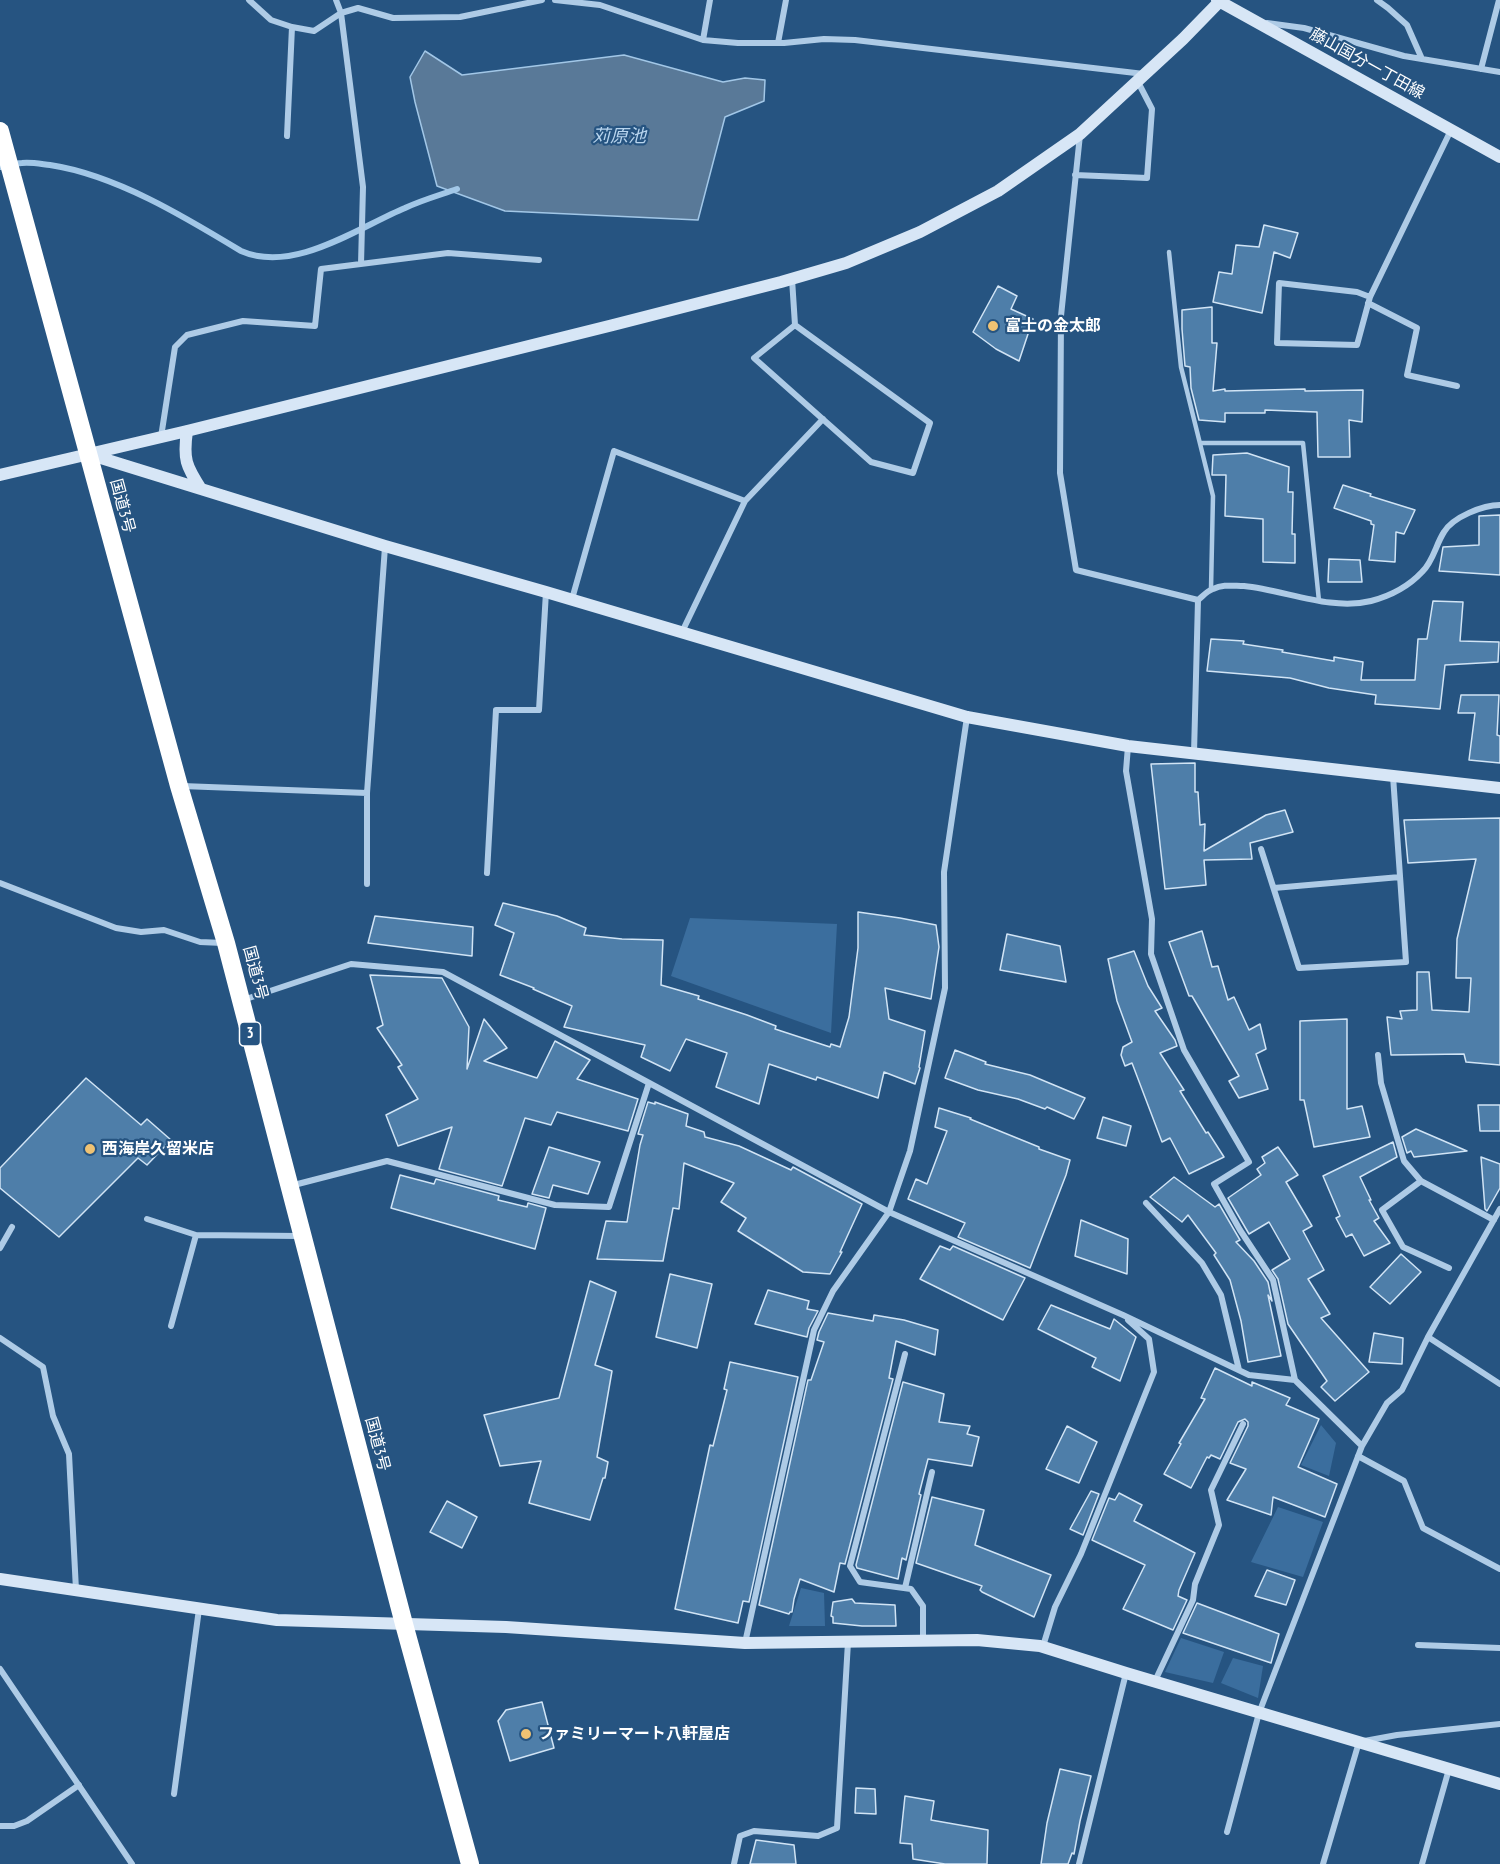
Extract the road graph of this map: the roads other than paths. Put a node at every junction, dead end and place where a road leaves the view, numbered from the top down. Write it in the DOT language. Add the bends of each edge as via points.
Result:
graph roads {
  1 [pos="249,0"];
  2 [pos="336,0"];
  3 [pos="542,0"];
  4 [pos="555,0"];
  5 [pos="710,0"];
  6 [pos="786,0"];
  7 [pos="1219,0"];
  8 [pos="1377,0"];
  9 [pos="1499,0"];
  10 [pos="341,13"];
  11 [pos="1257,22"];
  12 [pos="292,27"];
  13 [pos="703,40"];
  14 [pos="778,43"];
  15 [pos="1422,59"];
  16 [pos="1481,69"];
  17 [pos="1500,72"];
  18 [pos="1141,78"];
  19 [pos="1451,130"];
  20 [pos="0,131"];
  21 [pos="1080,134"];
  22 [pos="287,136"];
  23 [pos="1500,157"];
  24 [pos="1075,175"];
  25 [pos="1169,252"];
  26 [pos="539,260"];
  27 [pos="361,264"];
  28 [pos="792,279"];
  29 [pos="1369,300"];
  30 [pos="795,325"];
  31 [pos="1457,386"];
  32 [pos="823,419"];
  33 [pos="187,431"];
  34 [pos="161,437"];
  35 [pos="1200,443"];
  36 [pos="88,454"];
  37 [pos="0,475"];
  38 [pos="201,489"];
  39 [pos="745,501"];
  40 [pos="1500,505"];
  41 [pos="385,546"];
  42 [pos="1211,589"];
  43 [pos="546,592"];
  44 [pos="572,599"];
  45 [pos="1198,600"];
  46 [pos="1319,601"];
  47 [pos="682,632"];
  48 [pos="967,717"];
  49 [pos="1128,746"];
  50 [pos="1194,753"];
  51 [pos="1393,776"];
  52 [pos="179,786"];
  53 [pos="1500,788"];
  54 [pos="367,793"];
  55 [pos="1261,849"];
  56 [pos="487,873"];
  57 [pos="1400,877"];
  58 [pos="0,883"];
  59 [pos="367,884"];
  60 [pos="1274,888"];
  61 [pos="226,943"];
  62 [pos="242,1001"];
  63 [pos="1378,1055"];
  64 [pos="649,1083"];
  65 [pos="1421,1181"];
  66 [pos="290,1186"];
  67 [pos="1146,1203"];
  68 [pos="1500,1209"];
  69 [pos="889,1212"];
  70 [pos="147,1219"];
  71 [pos="1494,1220"];
  72 [pos="12,1227"];
  73 [pos="196,1235"];
  74 [pos="302,1236"];
  75 [pos="0,1248"];
  76 [pos="1449,1268"];
  77 [pos="1123,1315"];
  78 [pos="171,1326"];
  79 [pos="1428,1337"];
  80 [pos="0,1338"];
  81 [pos="905,1354"];
  82 [pos="1239,1370"];
  83 [pos="1295,1380"];
  84 [pos="1500,1384"];
  85 [pos="1243,1424"];
  86 [pos="1362,1446"];
  87 [pos="1358,1456"];
  88 [pos="932,1472"];
  89 [pos="1500,1569"];
  90 [pos="0,1579"];
  91 [pos="905,1588"];
  92 [pos="76,1590"];
  93 [pos="199,1608"];
  94 [pos="404,1624"];
  95 [pos="923,1641"];
  96 [pos="848,1642"];
  97 [pos="745,1643"];
  98 [pos="1040,1646"];
  99 [pos="1418,1646"];
  100 [pos="1500,1648"];
  101 [pos="0,1669"];
  102 [pos="1126,1673"];
  103 [pos="1155,1682"];
  104 [pos="1259,1713"];
  105 [pos="1500,1724"];
  106 [pos="1359,1742"];
  107 [pos="1449,1769"];
  108 [pos="1500,1784"];
  109 [pos="79,1785"];
  110 [pos="174,1794"];
  111 [pos="0,1826"];
  112 [pos="1227,1832"];
  113 [pos="132,1864"];
  114 [pos="470,1864"];
  115 [pos="734,1864"];
  116 [pos="1079,1864"];
  117 [pos="1323,1864"];
  118 [pos="1422,1864"];
  1 -- 12 [label="street" via="271,20"];
  2 -- 10 [label="street"];
  3 -- 10 [label="street" via="460,17 393,18 358,8"];
  4 -- 13 [label="street" via="600,5"];
  5 -- 13 [label="street"];
  6 -- 14 [label="street"];
  7 -- 11 [label="street, 藤山国分一丁田線"];
  7 -- 18 [label="street"];
  8 -- 15 [label="street" via="1407,26"];
  9 -- 16 [label="street"];
  10 -- 12 [label="street" via="314,31"];
  10 -- 27 [label="street" via="363,187"];
  11 -- 15 [label="street" via="1304,28"];
  11 -- 19 [label="street, 藤山国分一丁田線"];
  12 -- 22 [label="street"];
  13 -- 14 [label="street"];
  14 -- 18 [label="street" via="855,40"];
  15 -- 16 [label="street"];
  16 -- 17 [label="street"];
  18 -- 21 [label="street"];
  18 -- 24 [label="street" via="1152,108 1147,178"];
  19 -- 23 [label="street, 藤山国分一丁田線"];
  19 -- 29 [label="street"];
  20 -- 36 [label="highway, 国道3号 / 3"];
  21 -- 24 [label="street"];
  21 -- 28 [label="street" via="998,191 920,232 846,263"];
  24 -- 45 [label="street" via="1061,316 1060,473 1076,570"];
  25 -- 35 [label="lane" via="1181,367"];
  26 -- 27 [label="street" via="447,253"];
  27 -- 34 [label="street" via="321,269 315,326 243,321 187,335 175,347"];
  28 -- 30 [label="street"];
  28 -- 33 [label="street"];
  29 -- 29 [label="street" via="1357,292 1279,283 1277,343 1357,345"];
  29 -- 31 [label="street" via="1417,328 1407,375"];
  30 -- 32 [label="street" via="754,358"];
  30 -- 32 [label="street" via="930,423 913,473 871,462"];
  32 -- 39 [label="street"];
  33 -- 34 [label="street"];
  33 -- 38 [label="street" via="186,463"];
  34 -- 36 [label="street"];
  35 -- 42 [label="lane" via="1212,496"];
  35 -- 46 [label="lane" via="1303,442"];
  36 -- 37 [label="street"];
  36 -- 38 [label="street"];
  36 -- 52 [label="highway, 国道3号 / 3"];
  38 -- 41 [label="street"];
  39 -- 44 [label="street" via="614,451"];
  39 -- 47 [label="street"];
  40 -- 46 [label="street" via="1464,515 1445,529 1424,571 1399,590 1359,604"];
  41 -- 43 [label="street"];
  41 -- 54 [label="street"];
  42 -- 45 [label="street"];
  42 -- 46 [label="street" via="1228,585 1265,588"];
  43 -- 44 [label="street"];
  43 -- 56 [label="street" via="539,710 496,710"];
  44 -- 47 [label="street"];
  45 -- 50 [label="street"];
  47 -- 48 [label="street"];
  48 -- 49 [label="street"];
  48 -- 69 [label="street" via="944,872 945,988 910,1151"];
  49 -- 50 [label="street"];
  49 -- 83 [label="street" via="1126,771 1152,919 1151,954 1184,1050 1249,1162 1214,1184 1273,1280"];
  50 -- 51 [label="street"];
  51 -- 53 [label="street"];
  51 -- 57 [label="street"];
  52 -- 54 [label="street"];
  52 -- 61 [label="highway, 国道3号 / 3"];
  54 -- 59 [label="street"];
  55 -- 60 [label="street"];
  57 -- 60 [label="street"];
  57 -- 60 [label="street" via="1406,962 1299,968"];
  58 -- 61 [label="street" via="116,928 164,930 200,942"];
  61 -- 62 [label="highway, 国道3号 / 3"];
  62 -- 64 [label="street" via="351,964 443,972"];
  62 -- 66 [label="highway, 国道3号 / 3"];
  63 -- 65 [label="street" via="1381,1083 1404,1161"];
  64 -- 66 [label="street" via="609,1207 555,1205 387,1161"];
  64 -- 69 [label="street"];
  65 -- 71 [label="street"];
  65 -- 76 [label="street" via="1382,1210 1403,1247"];
  66 -- 74 [label="highway, 国道3号 / 3"];
  67 -- 82 [label="street" via="1202,1263 1221,1295"];
  68 -- 71 [label="street"];
  69 -- 77 [label="street"];
  69 -- 97 [label="street" via="833,1291 814,1330"];
  70 -- 73 [label="street"];
  71 -- 79 [label="street"];
  72 -- 75 [label="street"];
  73 -- 74 [label="street"];
  73 -- 78 [label="street"];
  74 -- 94 [label="highway, 国道3号 / 3"];
  77 -- 82 [label="street"];
  77 -- 98 [label="street" via="1149,1340 1154,1372"];
  79 -- 84 [label="street"];
  79 -- 86 [label="street" via="1402,1390 1386,1403"];
  80 -- 92 [label="street" via="43,1367 53,1416 69,1454"];
  81 -- 91 [label="street" via="850,1566 860,1582"];
  82 -- 83 [label="street"];
  83 -- 86 [label="street"];
  85 -- 103 [label="street" via="1211,1490 1219,1525 1195,1584 1193,1600"];
  86 -- 87 [label="street"];
  87 -- 89 [label="street" via="1404,1481 1423,1528"];
  87 -- 104 [label="street"];
  88 -- 91 [label="street"];
  90 -- 92 [label="street"];
  91 -- 95 [label="street" via="911,1589 923,1606"];
  92 -- 93 [label="street"];
  93 -- 94 [label="street" via="277,1620"];
  93 -- 110 [label="street"];
  94 -- 97 [label="street"];
  94 -- 114 [label="highway, 国道3号 / 3"];
  95 -- 96 [label="street"];
  95 -- 98 [label="street" via="977,1640"];
  96 -- 97 [label="street"];
  96 -- 115 [label="street" via="837,1828 818,1836 754,1831 740,1836"];
  98 -- 102 [label="street"];
  99 -- 100 [label="street"];
  101 -- 109 [label="street"];
  102 -- 103 [label="street"];
  102 -- 116 [label="street"];
  103 -- 104 [label="street"];
  104 -- 106 [label="street"];
  104 -- 112 [label="street"];
  105 -- 106 [label="street"];
  106 -- 107 [label="street"];
  106 -- 117 [label="street"];
  107 -- 108 [label="street"];
  107 -- 118 [label="street"];
  109 -- 111 [label="street" via="27,1821"];
  109 -- 113 [label="street"];
}
